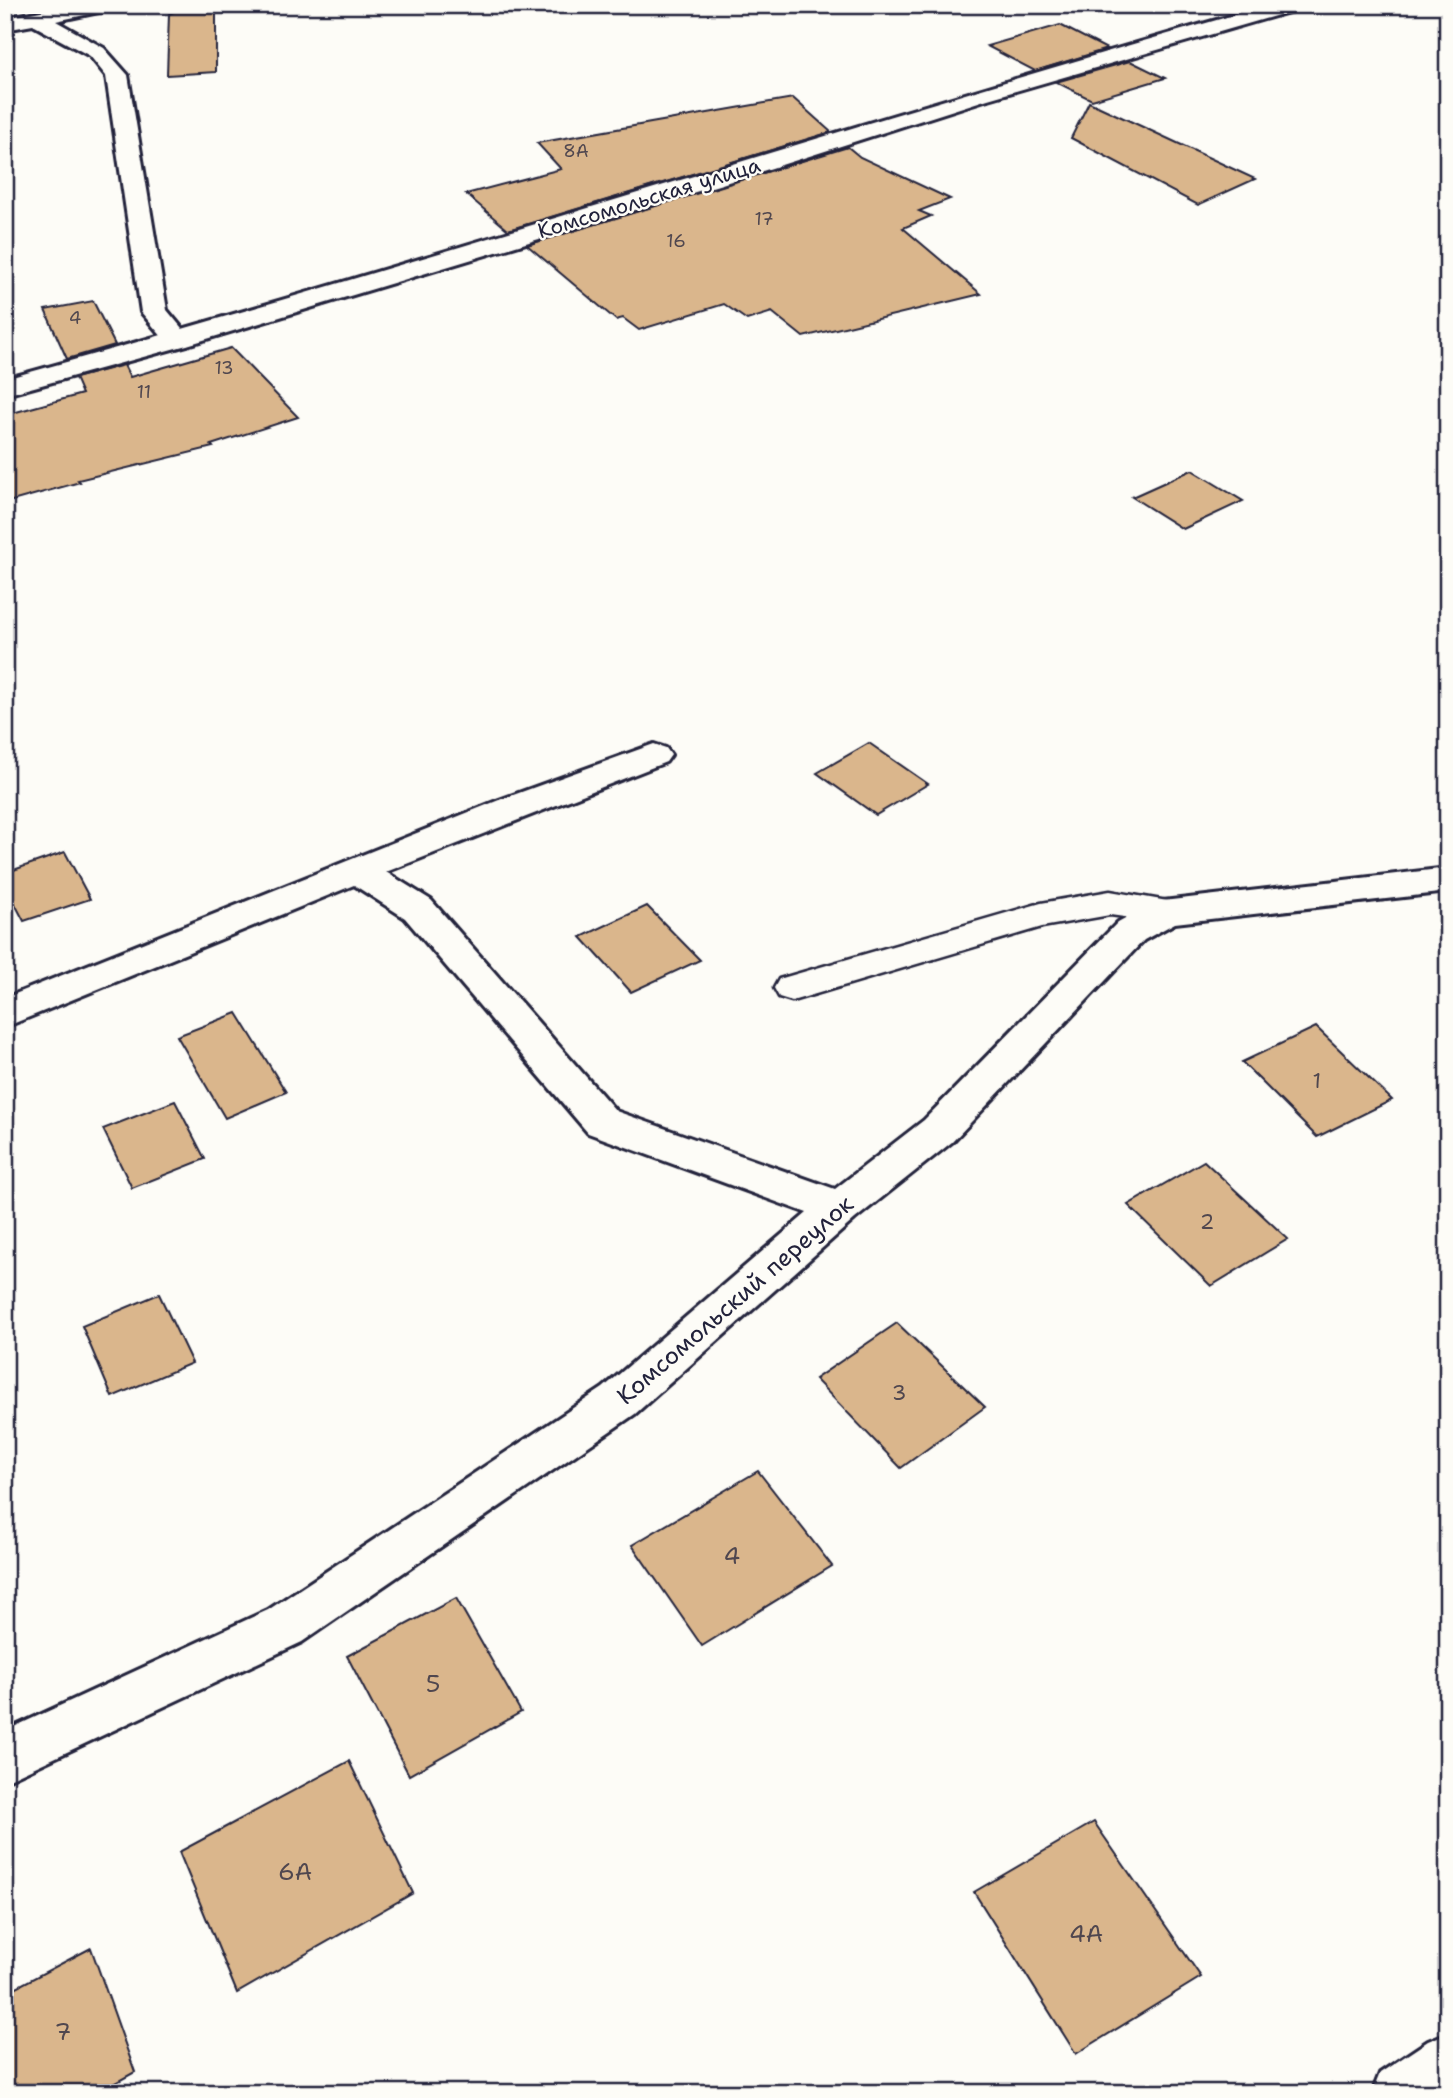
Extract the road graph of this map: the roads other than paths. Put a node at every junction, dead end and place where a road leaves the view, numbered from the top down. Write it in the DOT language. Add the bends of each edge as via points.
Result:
graph roads {
  1 [pos="106,5"];
  2 [pos="1292,5"];
  3 [pos="36,18"];
  4 [pos="5,24"];
  5 [pos="178,340"];
  6 [pos="5,387"];
  7 [pos="654,755"];
  8 [pos="358,871"];
  9 [pos="1448,880"];
  10 [pos="1167,911"];
  11 [pos="792,988"];
  12 [pos="5,1013"];
  13 [pos="839,1208"];
  14 [pos="5,1756"];
  15 [pos="1448,2061"];
  16 [pos="1400,2093"];
  1 -- 3 [label="street"];
  2 -- 5 [label="street, Комсомольская улица" via="980,94"];
  3 -- 4 [label="street"];
  3 -- 5 [label="street" via="97,52 117,75 154,312"];
  5 -- 6 [label="street, Комсомольская улица"];
  7 -- 8 [label="street"];
  8 -- 12 [label="street"];
  8 -- 13 [label="street" via="418,909 602,1122"];
  9 -- 10 [label="street, Комсомольский переулок"];
  10 -- 11 [label="lane" via="1110,903 1041,915"];
  10 -- 13 [label="street, Комсомольский переулок" via="1131,931 937,1131"];
  13 -- 14 [label="street, Комсомольский переулок" via="619,1401 285,1626"];
  15 -- 16 [label="street"];
}
